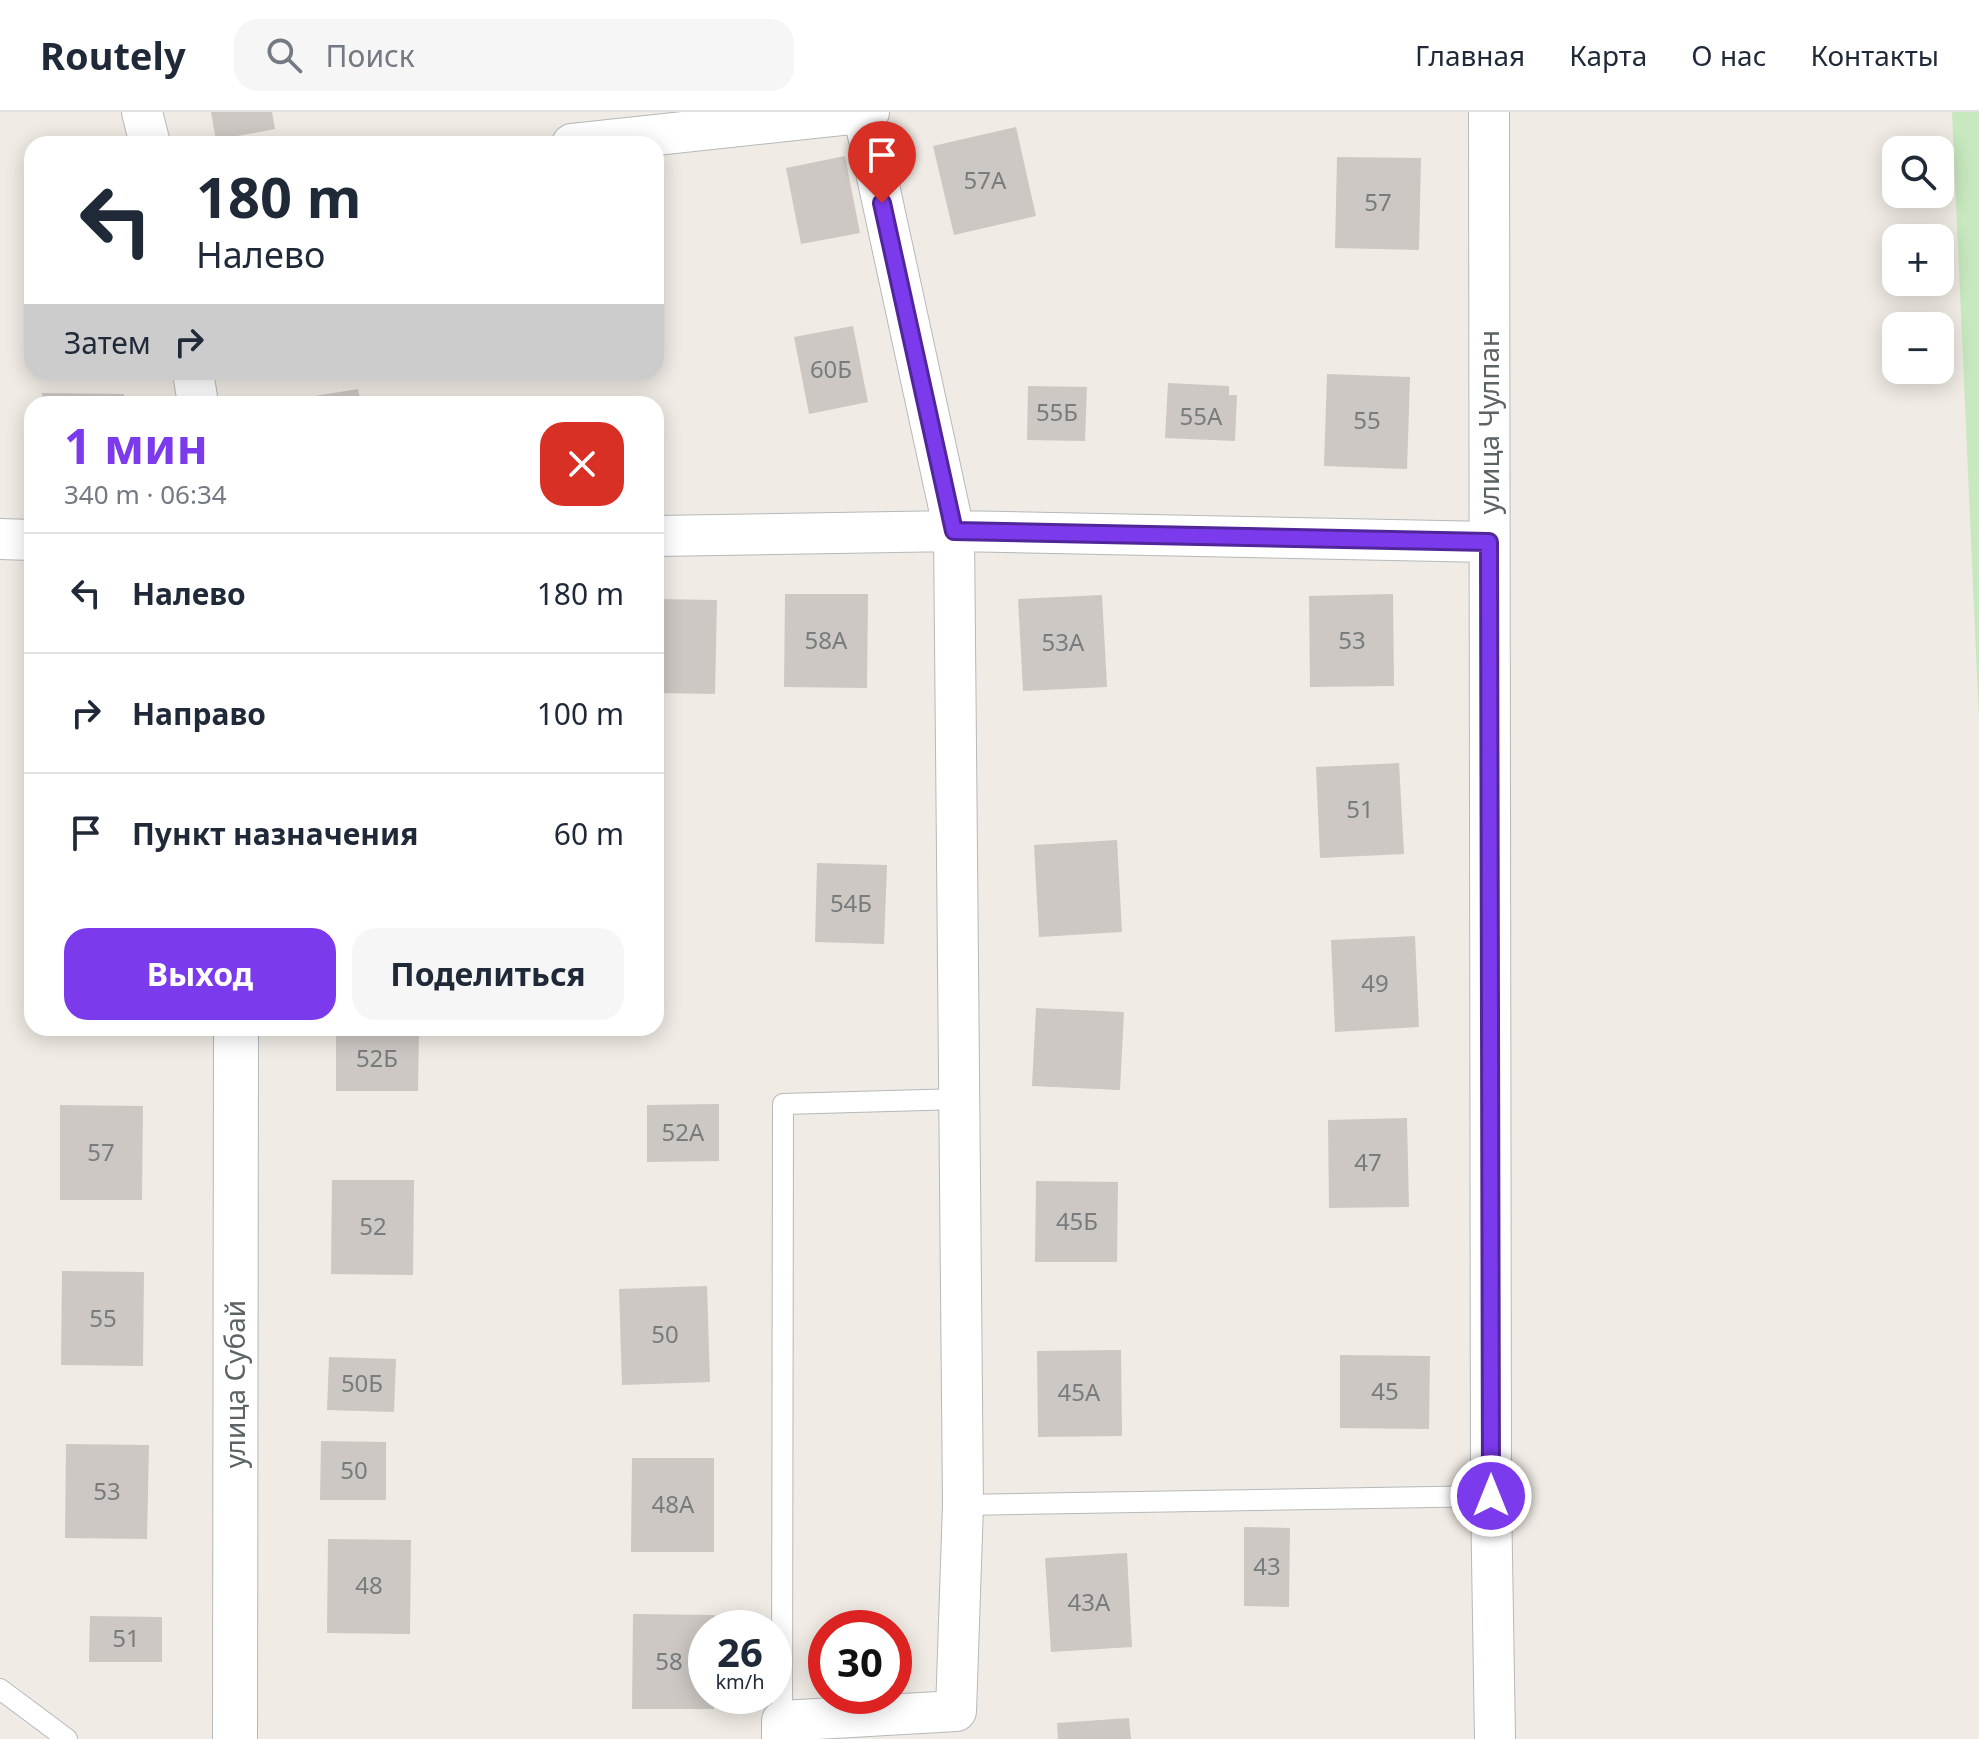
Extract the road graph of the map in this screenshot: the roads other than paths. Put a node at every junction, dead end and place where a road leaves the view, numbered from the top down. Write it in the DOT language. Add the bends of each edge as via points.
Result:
graph roads {
  1 [pos="142,112"];
  2 [pos="865,112"];
  3 [pos="1489,112"];
  4 [pos="148,136"];
  5 [pos="645,136"];
  6 [pos="954,531"];
  7 [pos="664,536"];
  8 [pos="0,539"];
  9 [pos="24,540"];
  10 [pos="1489,542"];
  11 [pos="236,1036"];
  12 [pos="960,1099"];
  13 [pos="1491,1496"];
  14 [pos="963,1505"];
  15 [pos="0,1689"];
  16 [pos="782,1730"];
  17 [pos="67,1739"];
  18 [pos="235,1739"];
  19 [pos="1495,1739"];
  1 -- 4 [label="street"];
  2 -- 5 [label="street"];
  2 -- 6 [label="street"];
  3 -- 10 [label="street, улица Чулпан"];
  6 -- 7 [label="street"];
  6 -- 10 [label="street"];
  6 -- 12 [label="street"];
  8 -- 9 [label="street"];
  10 -- 13 [label="street, улица Чулпан"];
  11 -- 18 [label="street, улица Субай"];
  12 -- 14 [label="street"];
  12 -- 16 [label="lane" via="783,1104"];
  13 -- 14 [label="lane"];
  13 -- 19 [label="street, улица Чулпан"];
  14 -- 16 [label="street" via="956,1711"];
  15 -- 17 [label="lane"];
}
